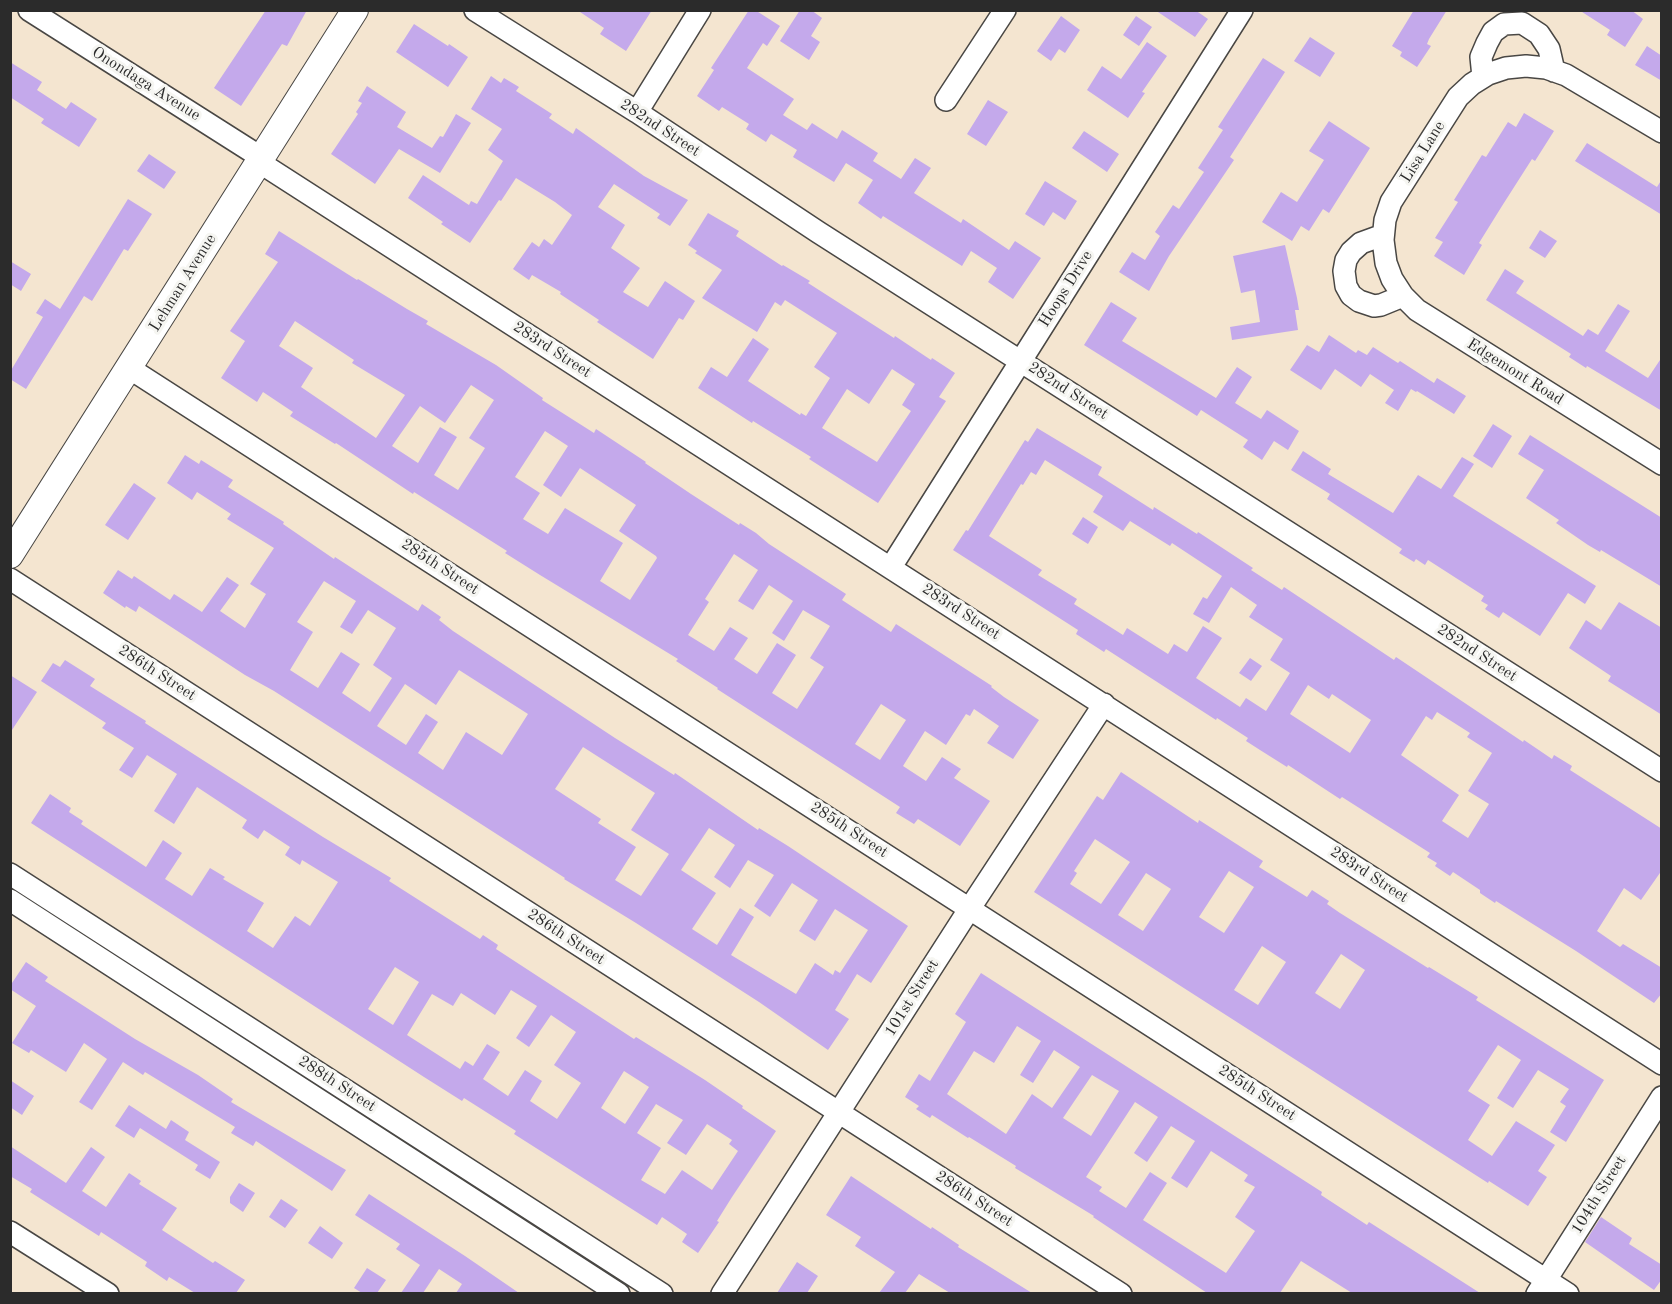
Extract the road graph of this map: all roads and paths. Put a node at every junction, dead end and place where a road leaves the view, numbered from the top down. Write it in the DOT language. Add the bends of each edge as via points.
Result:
graph roads {
  1 [pos="30,10"];
  2 [pos="356,10"];
  3 [pos="475,10"];
  4 [pos="700,10"];
  5 [pos="1005,10"];
  6 [pos="1242,10"];
  7 [pos="1554,71"];
  8 [pos="1483,77"];
  9 [pos="946,100"];
  10 [pos="637,112"];
  11 [pos="1662,132"];
  12 [pos="261,160"];
  13 [pos="1383,235"];
  14 [pos="1386,263"];
  15 [pos="1403,296"];
  16 [pos="1021,360"];
  17 [pos="129,368"];
  18 [pos="1662,464"];
  19 [pos="10,555"];
  20 [pos="891,567"];
  21 [pos="10,579"];
  22 [pos="1104,704"];
  23 [pos="1662,771"];
  24 [pos="10,874"];
  25 [pos="10,900"];
  26 [pos="970,908"];
  27 [pos="1662,1064"];
  28 [pos="1662,1097"];
  29 [pos="839,1113"];
  30 [pos="423,1139"];
  31 [pos="410,1158"];
  32 [pos="10,1232"];
  33 [pos="1542,1287"];
  34 [pos="108,1293"];
  35 [pos="619,1293"];
  36 [pos="662,1293"];
  37 [pos="722,1293"];
  38 [pos="1121,1293"];
  39 [pos="1568,1293"];
  1 -- 12 [label="street, Onondaga Avenue"];
  2 -- 12 [label="street, Lehman Avenue"];
  3 -- 10 [label="street, 282nd Street"];
  4 -- 10 [label="street"];
  5 -- 9 [label="street"];
  6 -- 16 [label="street, Hoops Drive"];
  7 -- 8 [label="street, Lisa Lane" via="1526,66 1506,68"];
  7 -- 8 [label="street" via="1549,49 1539,34 1522,23 1504,24 1493,32 1481,57"];
  7 -- 11 [label="street"];
  8 -- 13 [label="street, Lisa Lane" via="1458,97 1391,202"];
  10 -- 16 [label="street, 282nd Street"];
  12 -- 17 [label="street, Lehman Avenue"];
  12 -- 20 [label="street, 283rd Street"];
  13 -- 14 [label="street, Lisa Lane"];
  13 -- 15 [label="street" via="1361,243 1351,252 1344,271 1346,286 1359,301 1374,306"];
  14 -- 15 [label="street, Edgemont Road"];
  15 -- 18 [label="street, Edgemont Road" via="1417,309"];
  16 -- 20 [label="street, Hoops Drive"];
  16 -- 23 [label="street, 282nd Street"];
  17 -- 19 [label="street, Lehman Avenue"];
  17 -- 26 [label="street, 285th Street"];
  20 -- 22 [label="street, 283rd Street"];
  21 -- 29 [label="street, 286th Street"];
  22 -- 26 [label="street, 101st Street"];
  22 -- 27 [label="street, 283rd Street"];
  24 -- 30 [label="street, 288th Street"];
  25 -- 31 [label="street, 288th Street"];
  26 -- 29 [label="street, 101st Street"];
  26 -- 33 [label="street, 285th Street"];
  28 -- 33 [label="street, 104th Street"];
  29 -- 37 [label="street, 101st Street"];
  29 -- 38 [label="street, 286th Street"];
  30 -- 31 [label="street"];
  30 -- 36 [label="street, 288th Street"];
  31 -- 35 [label="street, 288th Street"];
  32 -- 34 [label="street"];
  33 -- 39 [label="street, 285th Street"];
}
